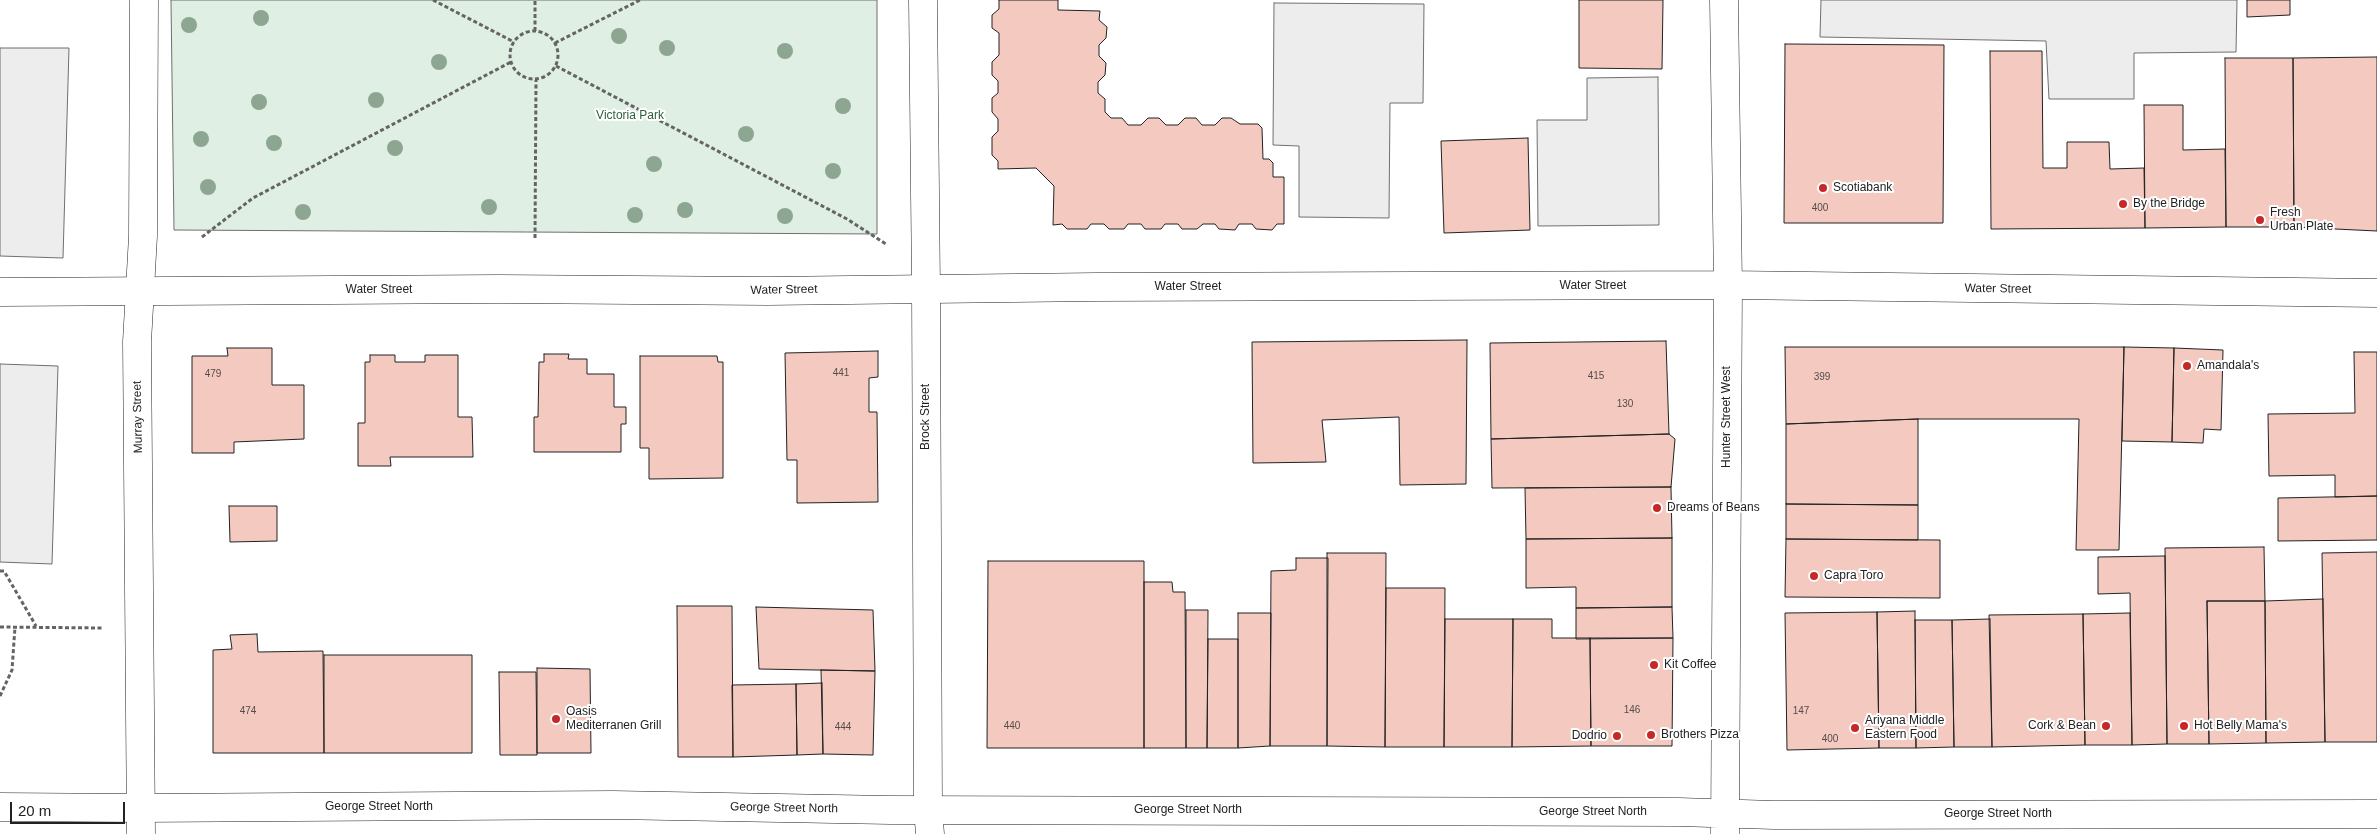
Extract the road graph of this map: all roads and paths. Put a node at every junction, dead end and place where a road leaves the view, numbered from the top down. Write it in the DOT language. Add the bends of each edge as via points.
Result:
graph roads {
  1 [pos="144,0"];
  2 [pos="433,0"];
  3 [pos="535,0"];
  4 [pos="640,0"];
  5 [pos="923,0"];
  6 [pos="1724,0"];
  7 [pos="535,31"];
  8 [pos="514,42"];
  9 [pos="555,43"];
  10 [pos="511,62"];
  11 [pos="556,66"];
  12 [pos="536,80"];
  13 [pos="202,237"];
  14 [pos="535,238"];
  15 [pos="886,244"];
  16 [pos="1728,285"];
  17 [pos="926,288"];
  18 [pos="0,292"];
  19 [pos="142,292"];
  20 [pos="2377,293"];
  21 [pos="0,571"];
  22 [pos="0,627"];
  23 [pos="15,627"];
  24 [pos="36,627"];
  25 [pos="103,628"];
  26 [pos="0,696"];
  27 [pos="0,807"];
  28 [pos="2377,814"];
  29 [pos="141,821"];
  30 [pos="929,822"];
  31 [pos="1725,823"];
  1 -- 19 [label="main road, Murray Street"];
  2 -- 8 [label="path"];
  3 -- 7 [label="path"];
  4 -- 9 [label="path"];
  5 -- 17 [label="main road, Brock Street"];
  6 -- 16 [label="main road, Hunter Street West"];
  7 -- 8 [label="path" via="522,34"];
  7 -- 9 [label="path" via="547,34"];
  8 -- 10 [label="path"];
  9 -- 11 [label="path"];
  10 -- 12 [label="path" via="520,76"];
  10 -- 13 [label="path" via="253,198"];
  11 -- 12 [label="path" via="544,78"];
  11 -- 15 [label="path" via="847,219"];
  12 -- 14 [label="path"];
  16 -- 17 [label="main road, Water Street"];
  16 -- 20 [label="main road, Water Street"];
  16 -- 31 [label="main road, Hunter Street West"];
  17 -- 19 [label="main road, Water Street"];
  17 -- 30 [label="main road, Brock Street"];
  18 -- 19 [label="main road, Water Street"];
  19 -- 29 [label="main road, Murray Street" via="137,342"];
  21 -- 24 [label="path" via="4,571"];
  22 -- 23 [label="path"];
  23 -- 24 [label="path"];
  23 -- 26 [label="path" via="12,670"];
  24 -- 25 [label="path"];
  27 -- 29 [label="main road, George Street North"];
  28 -- 31 [label="main road, George Street North" via="1774,815"];
  29 -- 30 [label="main road, George Street North" via="613,805 890,810"];
  30 -- 31 [label="main road, George Street North"];
}
